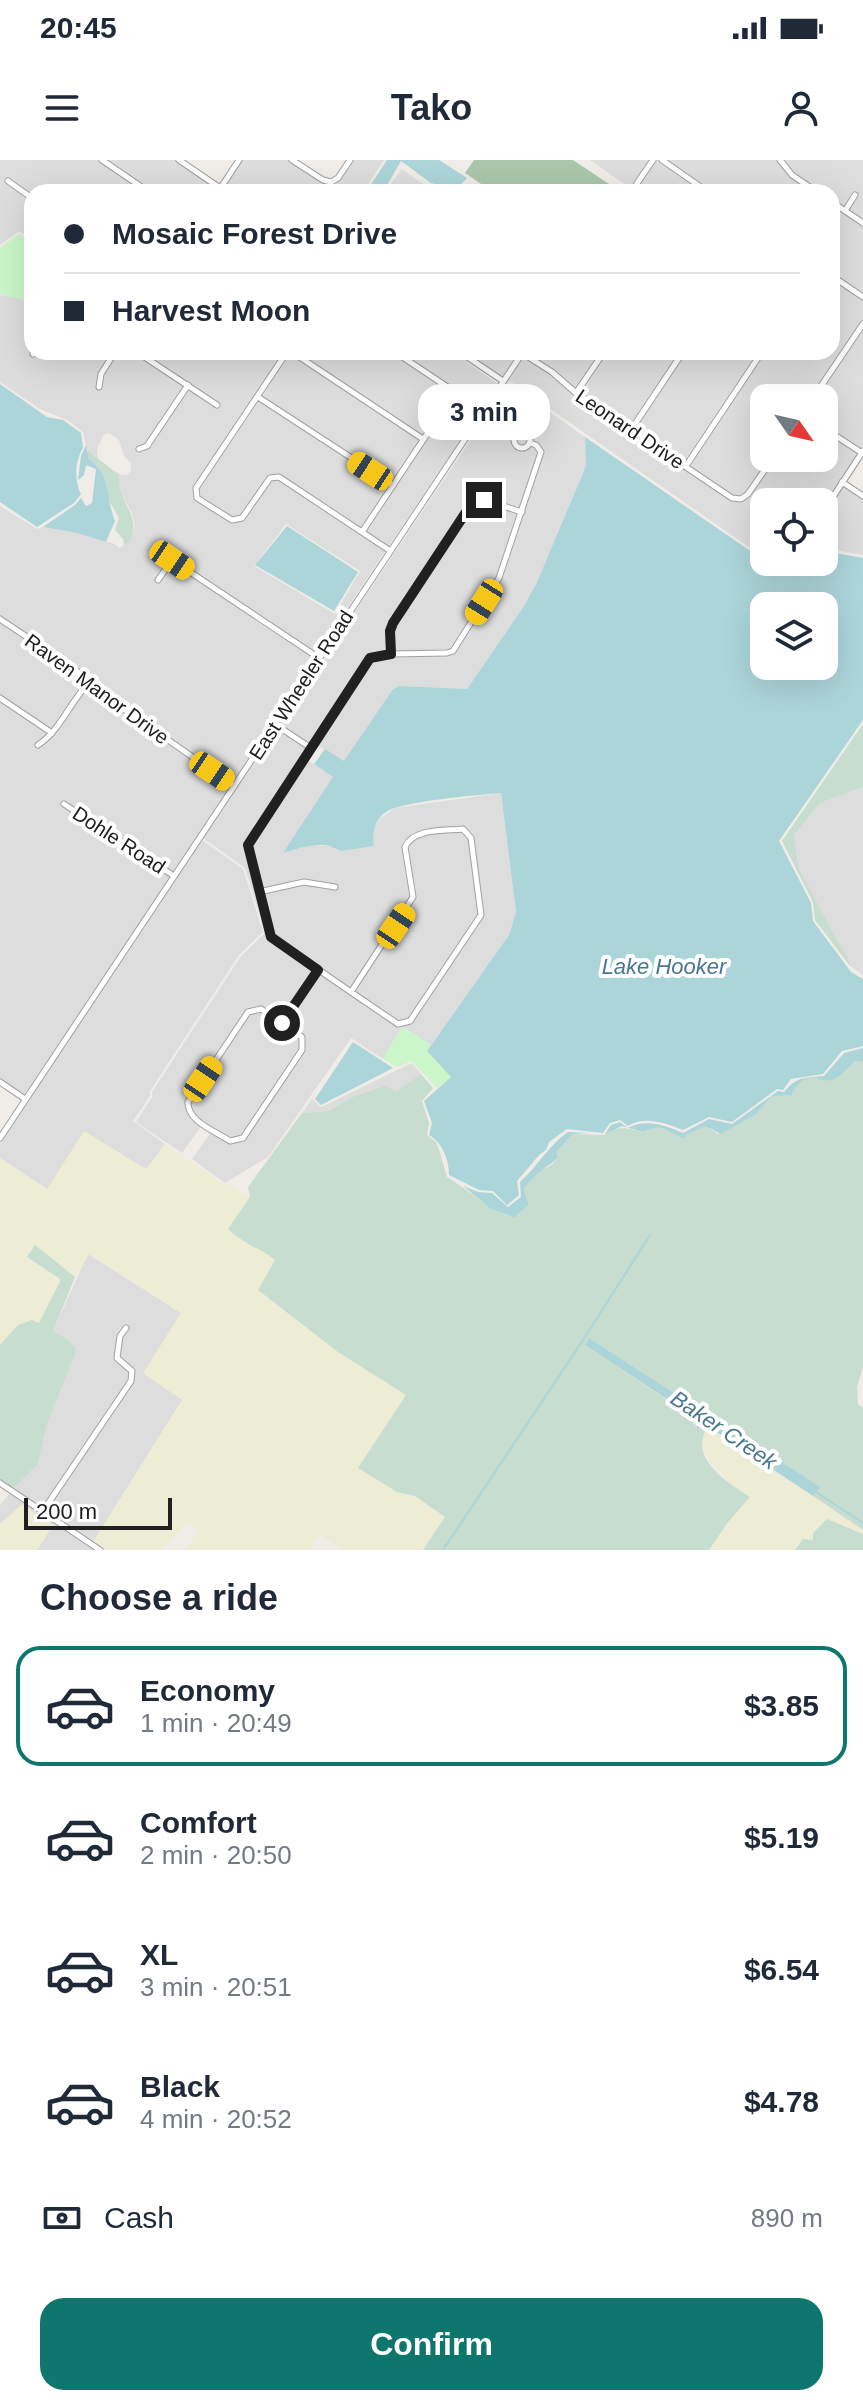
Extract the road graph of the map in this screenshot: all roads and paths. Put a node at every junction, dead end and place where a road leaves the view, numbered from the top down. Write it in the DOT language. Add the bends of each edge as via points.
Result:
graph roads {
  1 [pos="102,160"];
  2 [pos="179,160"];
  3 [pos="239,160"];
  4 [pos="292,160"];
  5 [pos="350,160"];
  6 [pos="653,160"];
  7 [pos="662,160"];
  8 [pos="780,160"];
  9 [pos="8,181"];
  10 [pos="137,184"];
  11 [pos="213,184"];
  12 [pos="227,184"];
  13 [pos="636,184"];
  14 [pos="696,184"];
  15 [pos="805,184"];
  16 [pos="24,192"];
  17 [pos="855,195"];
  18 [pos="840,208"];
  19 [pos="845,211"];
  20 [pos="863,223"];
  21 [pos="840,281"];
  22 [pos="863,297"];
  23 [pos="863,324"];
  24 [pos="840,358"];
  25 [pos="110,360"];
  26 [pos="149,360"];
  27 [pos="284,360"];
  28 [pos="302,360"];
  29 [pos="407,360"];
  30 [pos="472,360"];
  31 [pos="517,360"];
  32 [pos="535,360"];
  33 [pos="599,360"];
  34 [pos="678,360"];
  35 [pos="757,360"];
  36 [pos="839,360"];
  37 [pos="503,381"];
  38 [pos="822,384"];
  39 [pos="188,385"];
  40 [pos="99,387"];
  41 [pos="576,393"];
  42 [pos="258,397"];
  43 [pos="217,405"];
  44 [pos="631,430"];
  45 [pos="838,437"];
  46 [pos="423,439"];
  47 [pos="530,443"];
  48 [pos="139,449"];
  49 [pos="862,452"];
  50 [pos="686,466"];
  51 [pos="763,472"];
  52 [pos="842,482"];
  53 [pos="393,485"];
  54 [pos="838,488"];
  55 [pos="863,496"];
  56 [pos="522,512"];
  57 [pos="362,532"];
  58 [pos="389,550"];
  59 [pos="158,580"];
  60 [pos="0,619"];
  61 [pos="391,654"];
  62 [pos="319,658"];
  63 [pos="88,684"];
  64 [pos="0,698"];
  65 [pos="276,725"];
  66 [pos="52,733"];
  67 [pos="38,745"];
  68 [pos="311,748"];
  69 [pos="234,786"];
  70 [pos="64,804"];
  71 [pos="174,876"];
  72 [pos="335,887"];
  73 [pos="259,892"];
  74 [pos="318,970"];
  75 [pos="351,992"];
  76 [pos="282,1023"];
  77 [pos="0,1082"];
  78 [pos="25,1099"];
  79 [pos="0,1138"];
  80 [pos="126,1328"];
  81 [pos="0,1483"];
  82 [pos="43,1511"];
  83 [pos="100,1550"];
  1 -- 10 [label="street"];
  2 -- 11 [label="street"];
  3 -- 12 [label="street"];
  4 -- 5 [label="street" via="331,182"];
  6 -- 13 [label="street"];
  7 -- 14 [label="street"];
  8 -- 15 [label="street"];
  9 -- 16 [label="street"];
  17 -- 19 [label="street"];
  18 -- 19 [label="street"];
  19 -- 20 [label="street"];
  21 -- 22 [label="street"];
  23 -- 24 [label="street"];
  25 -- 40 [label="street"];
  26 -- 39 [label="street"];
  27 -- 42 [label="street"];
  28 -- 46 [label="street"];
  29 -- 46 [label="street" via="449,388 451,398"];
  30 -- 37 [label="street"];
  31 -- 37 [label="street, East Wheeler Road"];
  32 -- 41 [label="street, Leonard Drive"];
  33 -- 41 [label="street"];
  34 -- 44 [label="street"];
  35 -- 50 [label="street"];
  36 -- 38 [label="street"];
  37 -- 58 [label="street, East Wheeler Road"];
  39 -- 43 [label="street"];
  39 -- 48 [label="street" via="147,446"];
  41 -- 44 [label="street, Leonard Drive"];
  42 -- 53 [label="street"];
  42 -- 57 [label="street" via="196,488 197,498 232,520 242,518 270,478 279,477"];
  44 -- 50 [label="street, Leonard Drive"];
  45 -- 49 [label="street"];
  46 -- 53 [label="street"];
  47 -- 56 [label="street" via="541,452"];
  49 -- 52 [label="street"];
  50 -- 51 [label="street, Leonard Drive" via="741,499"];
  52 -- 54 [label="street"];
  52 -- 55 [label="street"];
  53 -- 57 [label="street"];
  56 -- 61 [label="street" via="499,578 453,651"];
  56 -- 61 [label="street" via="484,500 472,503 393,623"];
  57 -- 58 [label="street"];
  58 -- 62 [label="street, East Wheeler Road"];
  59 -- 62 [label="street" via="172,560"];
  60 -- 63 [label="street, Raven Manor Drive" via="75,669"];
  61 -- 68 [label="street" via="370,658"];
  62 -- 65 [label="street, East Wheeler Road"];
  63 -- 66 [label="street"];
  63 -- 69 [label="street, Raven Manor Drive"];
  64 -- 66 [label="street"];
  65 -- 68 [label="street"];
  65 -- 69 [label="street, East Wheeler Road"];
  66 -- 67 [label="street"];
  68 -- 73 [label="street" via="248,845"];
  69 -- 71 [label="street, East Wheeler Road"];
  70 -- 71 [label="street, Dohle Road"];
  71 -- 78 [label="street, East Wheeler Road"];
  72 -- 73 [label="street" via="304,882"];
  73 -- 74 [label="street" via="271,937"];
  74 -- 75 [label="street"];
  74 -- 76 [label="street"];
  75 -- 75 [label="street" via="398,1024 415,1014 481,915 471,838 463,829 414,835 407,841 413,897"];
  76 -- 76 [label="street" via="261,1009 248,1012 188,1102 193,1117 230,1141 243,1138 302,1050 302,1037"];
  77 -- 78 [label="street"];
  78 -- 79 [label="street, East Wheeler Road"];
  80 -- 82 [label="street" via="117,1358 132,1371 131,1381"];
  81 -- 82 [label="street"];
  82 -- 83 [label="street"];
}
